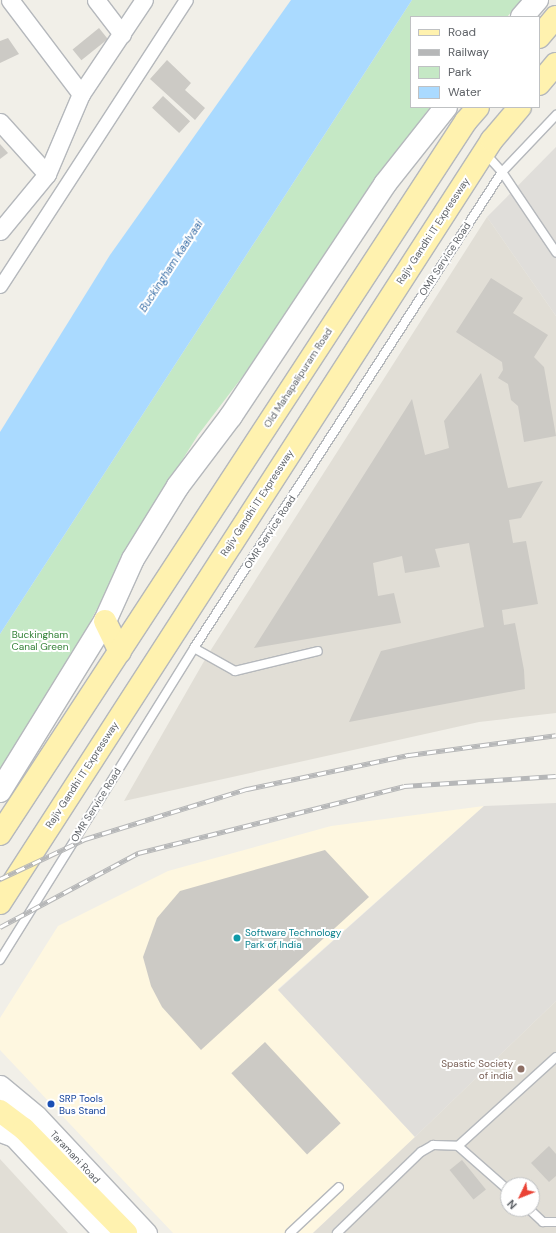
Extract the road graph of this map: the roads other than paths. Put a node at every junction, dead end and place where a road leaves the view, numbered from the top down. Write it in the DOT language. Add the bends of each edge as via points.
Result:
graph roads {
  1 [pos="10,0"];
  2 [pos="96,0"];
  3 [pos="144,0"];
  4 [pos="186,0"];
  5 [pos="538,0"];
  6 [pos="523,16"];
  7 [pos="556,17"];
  8 [pos="122,34"];
  9 [pos="540,36"];
  10 [pos="556,64"];
  11 [pos="540,83"];
  12 [pos="81,94"];
  13 [pos="445,108"];
  14 [pos="477,108"];
  15 [pos="519,108"];
  16 [pos="556,115"];
  17 [pos="0,122"];
  18 [pos="484,152"];
  19 [pos="502,172"];
  20 [pos="47,174"];
  21 [pos="0,231"];
  22 [pos="556,252"];
  23 [pos="0,286"];
  24 [pos="189,546"];
  25 [pos="218,563"];
  26 [pos="151,603"];
  27 [pos="105,622"];
  28 [pos="180,622"];
  29 [pos="194,648"];
  30 [pos="318,651"];
  31 [pos="120,652"];
  32 [pos="0,791"];
  33 [pos="0,834"];
  34 [pos="0,903"];
  35 [pos="0,960"];
  36 [pos="556,1056"];
  37 [pos="0,1086"];
  38 [pos="0,1111"];
  39 [pos="7,1133"];
  40 [pos="458,1146"];
  41 [pos="500,1183"];
  42 [pos="338,1187"];
  43 [pos="538,1217"];
  44 [pos="556,1222"];
  45 [pos="104,1233"];
  46 [pos="126,1233"];
  47 [pos="146,1233"];
  48 [pos="290,1233"];
  49 [pos="337,1233"];
  1 -- 12 [label="street"];
  2 -- 8 [label="street"];
  3 -- 8 [label="street"];
  4 -- 23 [label="street"];
  5 -- 6 [label="main road"];
  7 -- 9 [label="main road"];
  8 -- 12 [label="street"];
  10 -- 11 [label="main road"];
  12 -- 20 [label="street"];
  13 -- 27 [label="main road" via="385,184 231,416 178,486 133,559"];
  14 -- 24 [label="main road, Old Mahapalipuram Road" via="466,121"];
  15 -- 18 [label="main road, Rajiv Gandhi IT Expressway"];
  16 -- 19 [label="lane, OMR Service Road"];
  17 -- 20 [label="street"];
  18 -- 19 [label="lane"];
  18 -- 25 [label="main road, Rajiv Gandhi IT Expressway"];
  19 -- 22 [label="lane"];
  19 -- 29 [label="lane, OMR Service Road"];
  20 -- 21 [label="street"];
  24 -- 25 [label="main road"];
  24 -- 26 [label="main road, Old Mahapalipuram Road"];
  25 -- 28 [label="main road, Rajiv Gandhi IT Expressway"];
  26 -- 28 [label="main road"];
  26 -- 31 [label="main road, Old Mahapalipuram Road"];
  27 -- 31 [label="main road"];
  27 -- 32 [label="main road"];
  28 -- 34 [label="main road, Rajiv Gandhi IT Expressway"];
  29 -- 30 [label="lane" via="235,671"];
  29 -- 35 [label="lane, OMR Service Road"];
  31 -- 33 [label="main road, Old Mahapalipuram Road"];
  36 -- 40 [label="lane"];
  37 -- 47 [label="street, Taramani Road" via="36,1116"];
  38 -- 46 [label="main road" via="24,1129"];
  39 -- 45 [label="street"];
  40 -- 41 [label="lane"];
  40 -- 49 [label="lane" via="433,1145 421,1152"];
  42 -- 48 [label="lane"];
  43 -- 44 [label="lane" via="543,1222"];
}
